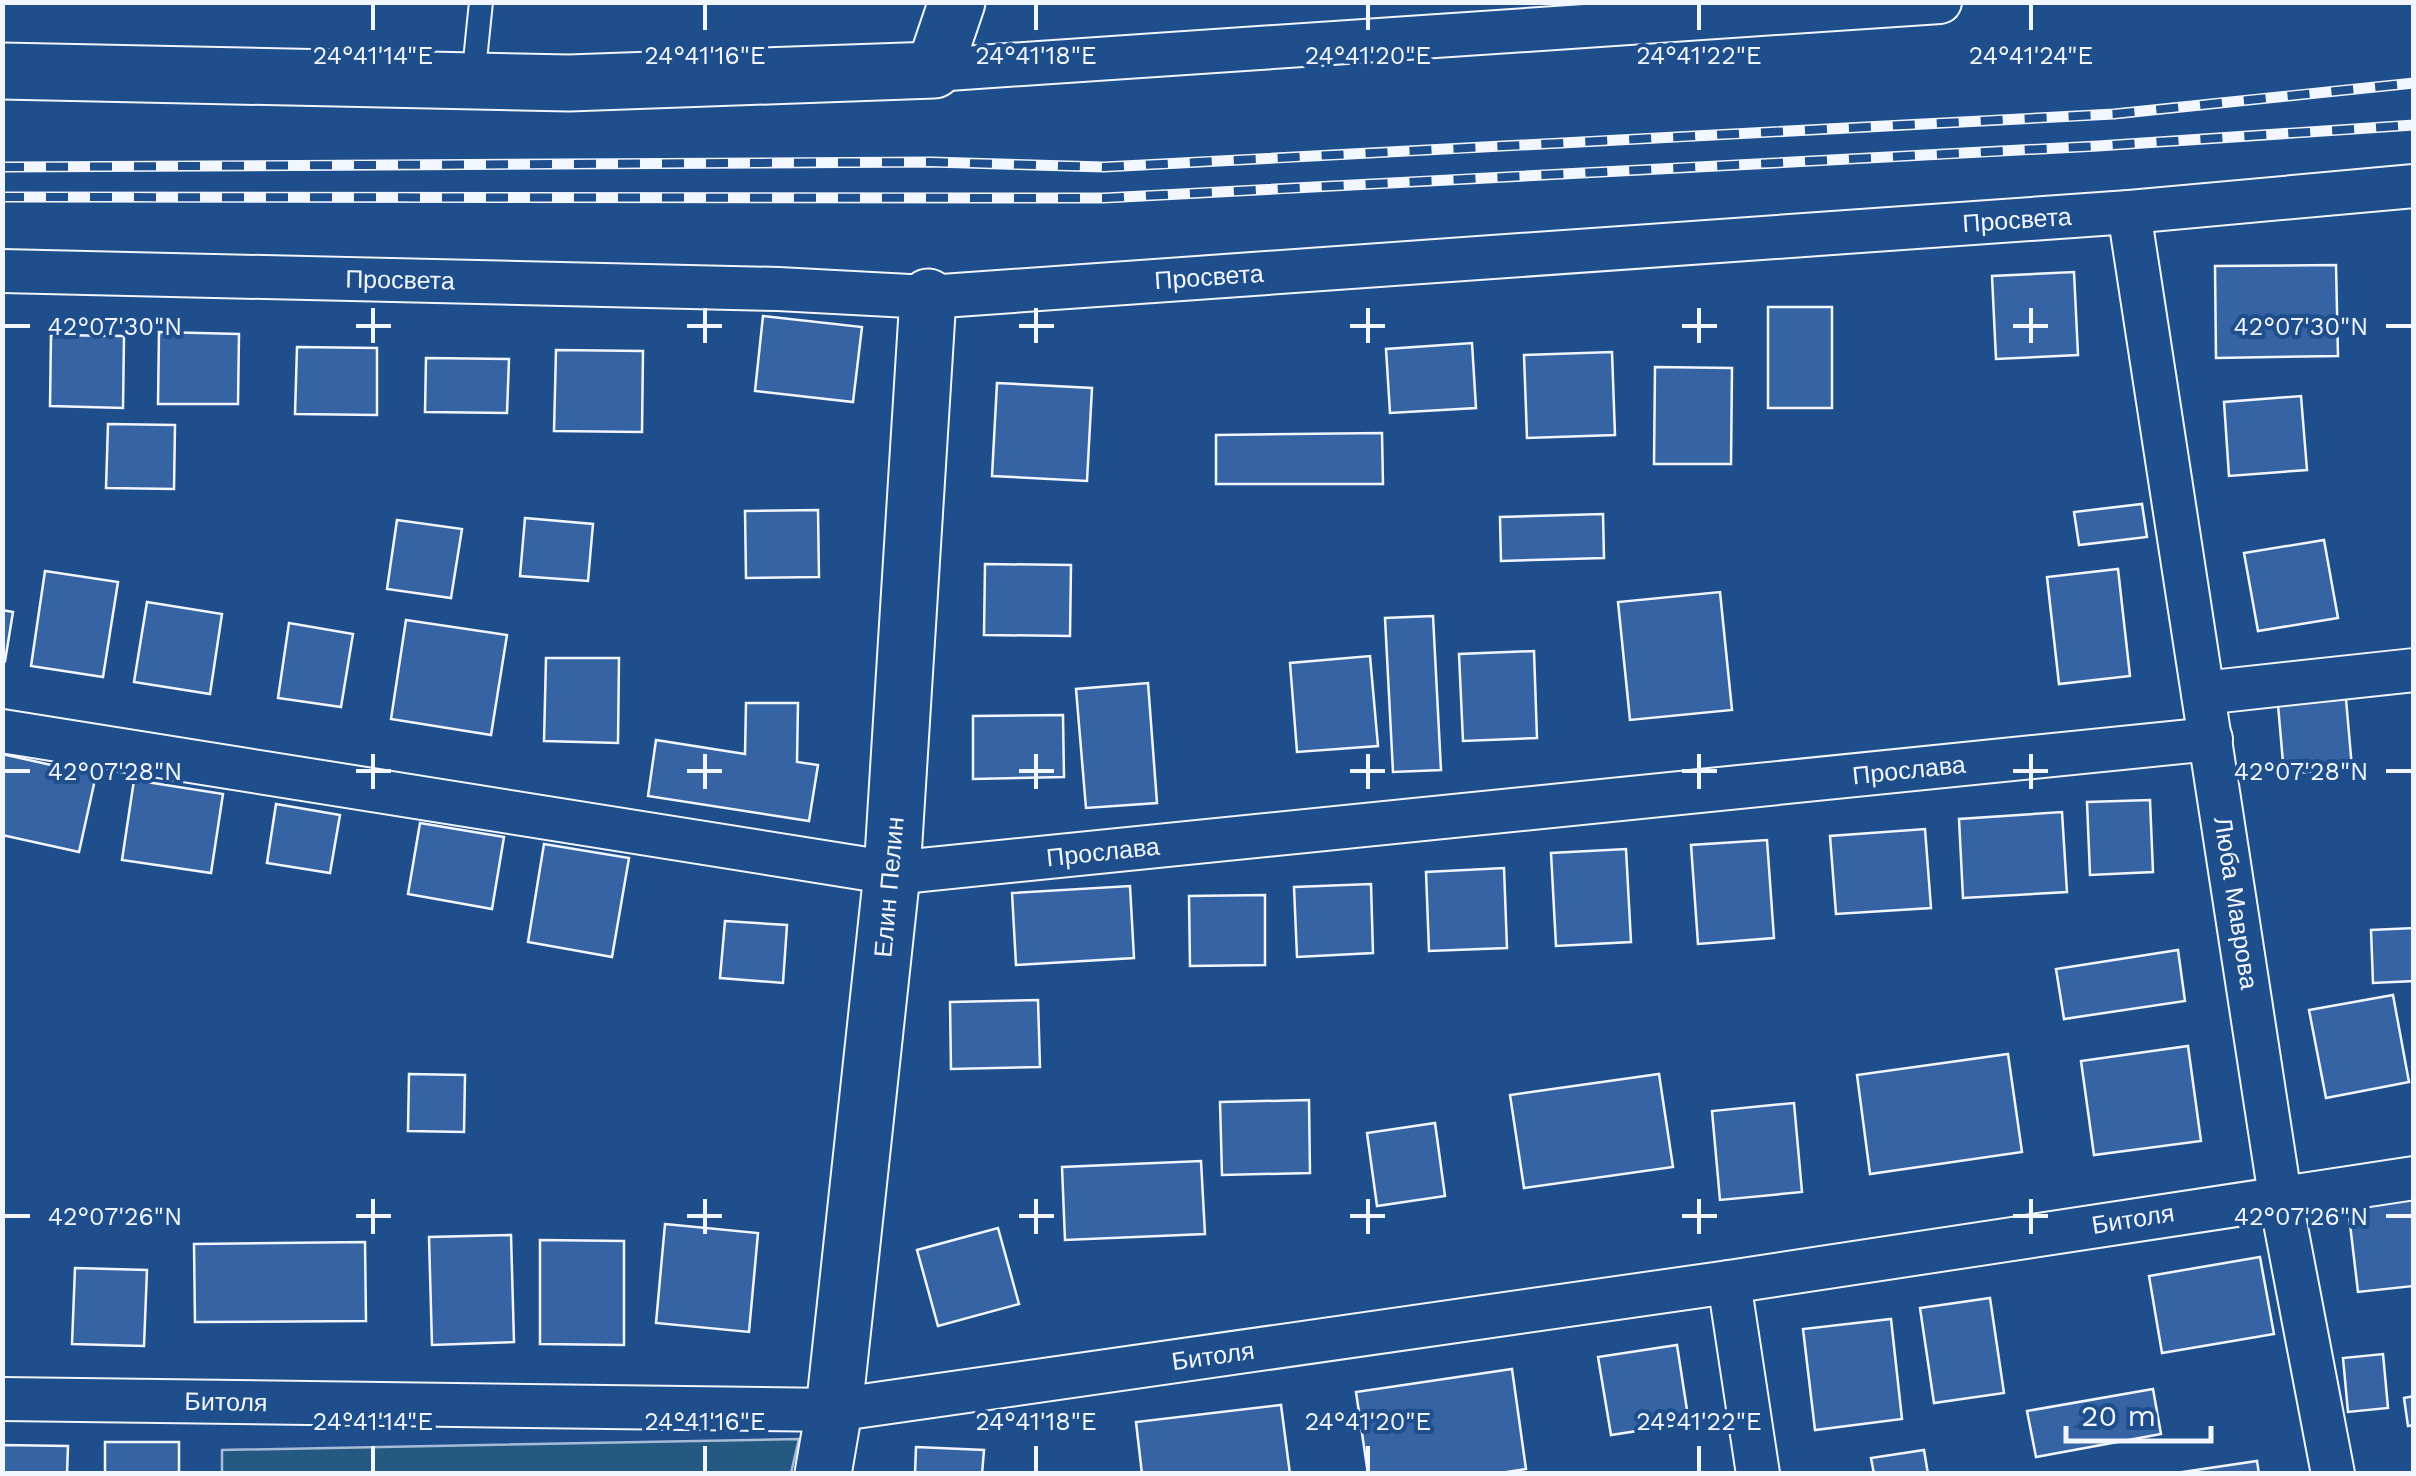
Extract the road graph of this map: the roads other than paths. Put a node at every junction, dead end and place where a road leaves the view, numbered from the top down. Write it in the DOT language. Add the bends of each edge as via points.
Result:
graph roads {
  1 [pos="481,2"];
  2 [pos="957,2"];
  3 [pos="1940,2"];
  4 [pos="2,70"];
  5 [pos="934,70"];
  6 [pos="473,80"];
  7 [pos="2414,186"];
  8 [pos="2129,212"];
  9 [pos="2,270"];
  10 [pos="928,297"];
  11 [pos="2414,670"];
  12 [pos="2203,693"];
  13 [pos="2,731"];
  14 [pos="2211,740"];
  15 [pos="892,873"];
  16 [pos="2414,1178"];
  17 [pos="2280,1196"];
  18 [pos="1729,1282"];
  19 [pos="2,1399"];
  20 [pos="834,1410"];
  21 [pos="823,1474"];
  22 [pos="1758,1474"];
  23 [pos="2333,1474"];
  1 -- 6 [label="lane"];
  2 -- 5 [label="street"];
  3 -- 5 [label="street"];
  4 -- 6 [label="street"];
  5 -- 6 [label="street" via="569,83"];
  7 -- 8 [label="street, Просвета"];
  8 -- 10 [label="street, Просвета"];
  8 -- 12 [label="street, Люба Маврова"];
  9 -- 10 [label="street, Просвета"];
  10 -- 15 [label="street, Елин Пелин"];
  11 -- 12 [label="street"];
  12 -- 14 [label="street, Люба Маврова"];
  13 -- 15 [label="street, Прослава"];
  14 -- 15 [label="street, Прослава"];
  14 -- 17 [label="street, Люба Маврова"];
  15 -- 20 [label="street, Елин Пелин"];
  16 -- 17 [label="street, Битоля"];
  17 -- 18 [label="street, Битоля"];
  17 -- 23 [label="street, Люба Маврова"];
  18 -- 20 [label="street, Битоля"];
  18 -- 22 [label="street"];
  19 -- 20 [label="street, Битоля"];
  20 -- 21 [label="street, Елин Пелин"];
}
